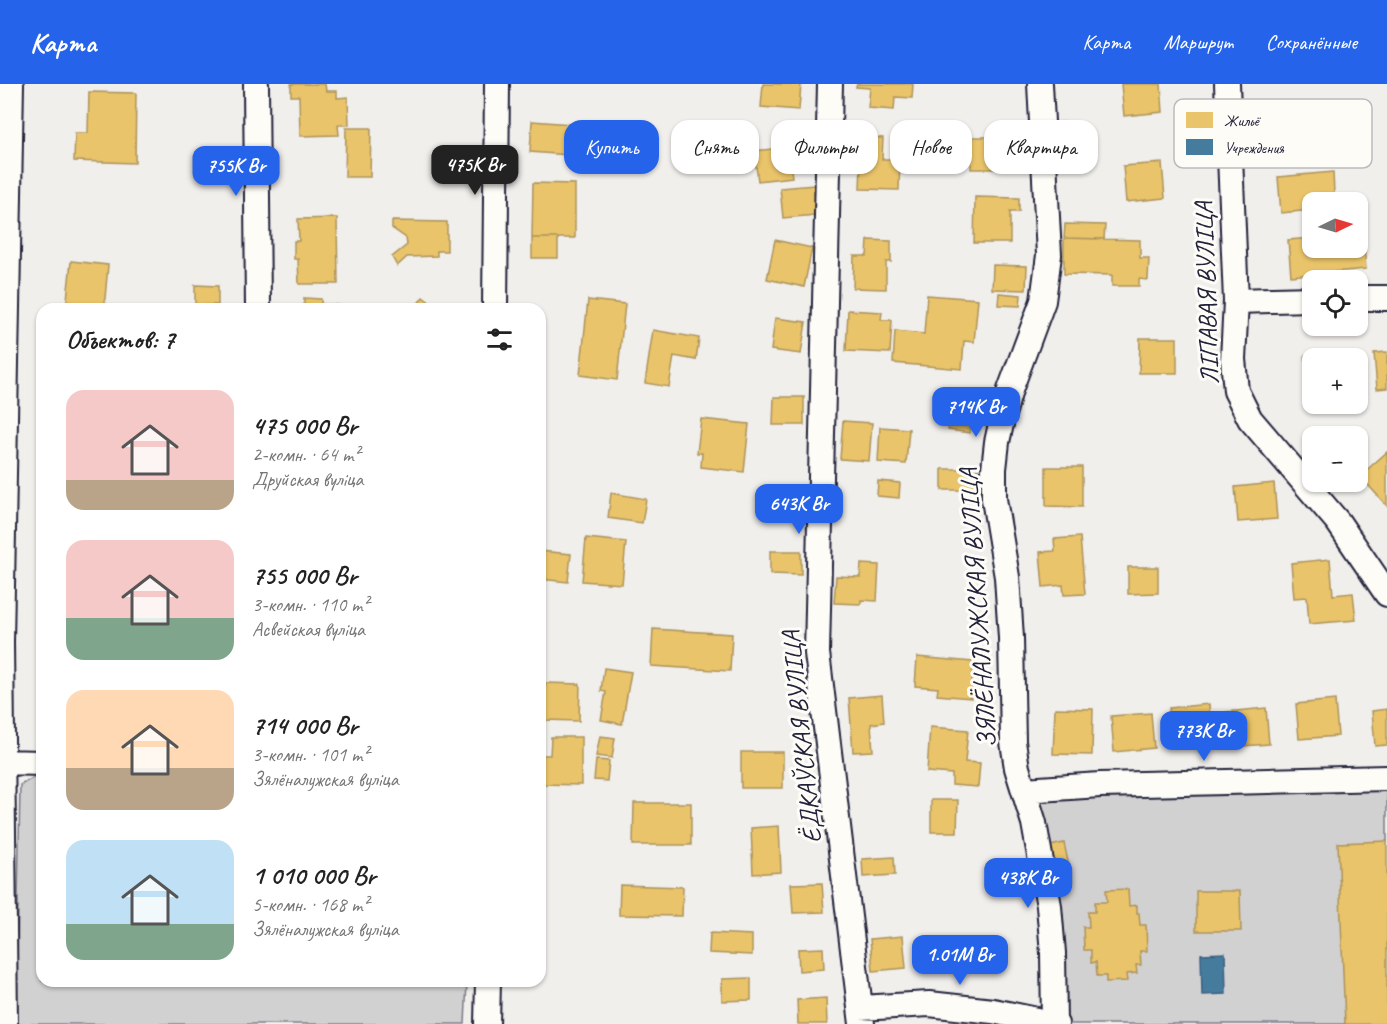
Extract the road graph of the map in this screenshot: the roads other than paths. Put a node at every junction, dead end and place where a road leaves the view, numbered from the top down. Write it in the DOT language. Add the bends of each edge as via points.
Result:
graph roads {
  1 [pos="11,84"];
  2 [pos="256,84"];
  3 [pos="497,84"];
  4 [pos="830,84"];
  5 [pos="1040,84"];
  6 [pos="1227,84"];
  7 [pos="1228,99"];
  8 [pos="1230,168"];
  9 [pos="1368,298"];
  10 [pos="1387,298"];
  11 [pos="1302,299"];
  12 [pos="1236,301"];
  13 [pos="258,303"];
  14 [pos="495,303"];
  15 [pos="1387,594"];
  16 [pos="2,762"];
  17 [pos="36,763"];
  18 [pos="1387,778"];
  19 [pos="1024,790"];
  20 [pos="488,987"];
  21 [pos="861,1016"];
  22 [pos="1019,1020"];
  23 [pos="5,1024"];
  24 [pos="487,1024"];
  25 [pos="1055,1024"];
  1 -- 16 [label="street"];
  2 -- 13 [label="street"];
  3 -- 14 [label="street"];
  4 -- 21 [label="street, ЁДКАЎСКАЯ ВУЛІЦА" via="817,652"];
  5 -- 19 [label="street, ЗЯЛЁНАЛУЖСКАЯ ВУЛІЦА" via="1047,278 1043,301 1003,415 994,468 994,499 1007,577 1013,742"];
  6 -- 7 [label="street, ЛІПАВАЯ ВУЛІЦА"];
  8 -- 12 [label="street, ЛІПАВАЯ ВУЛІЦА"];
  9 -- 10 [label="street"];
  11 -- 12 [label="street"];
  12 -- 15 [label="street, ЛІПАВАЯ ВУЛІЦА" via="1236,391 1250,419 1338,522"];
  16 -- 17 [label="street"];
  16 -- 23 [label="street"];
  18 -- 19 [label="street"];
  19 -- 25 [label="street, ЗЯЛЁНАЛУЖСКАЯ ВУЛІЦА" via="1049,906"];
  20 -- 24 [label="street"];
  21 -- 22 [label="street" via="929,1004 993,1011"];
  22 -- 25 [label="street"];
}
